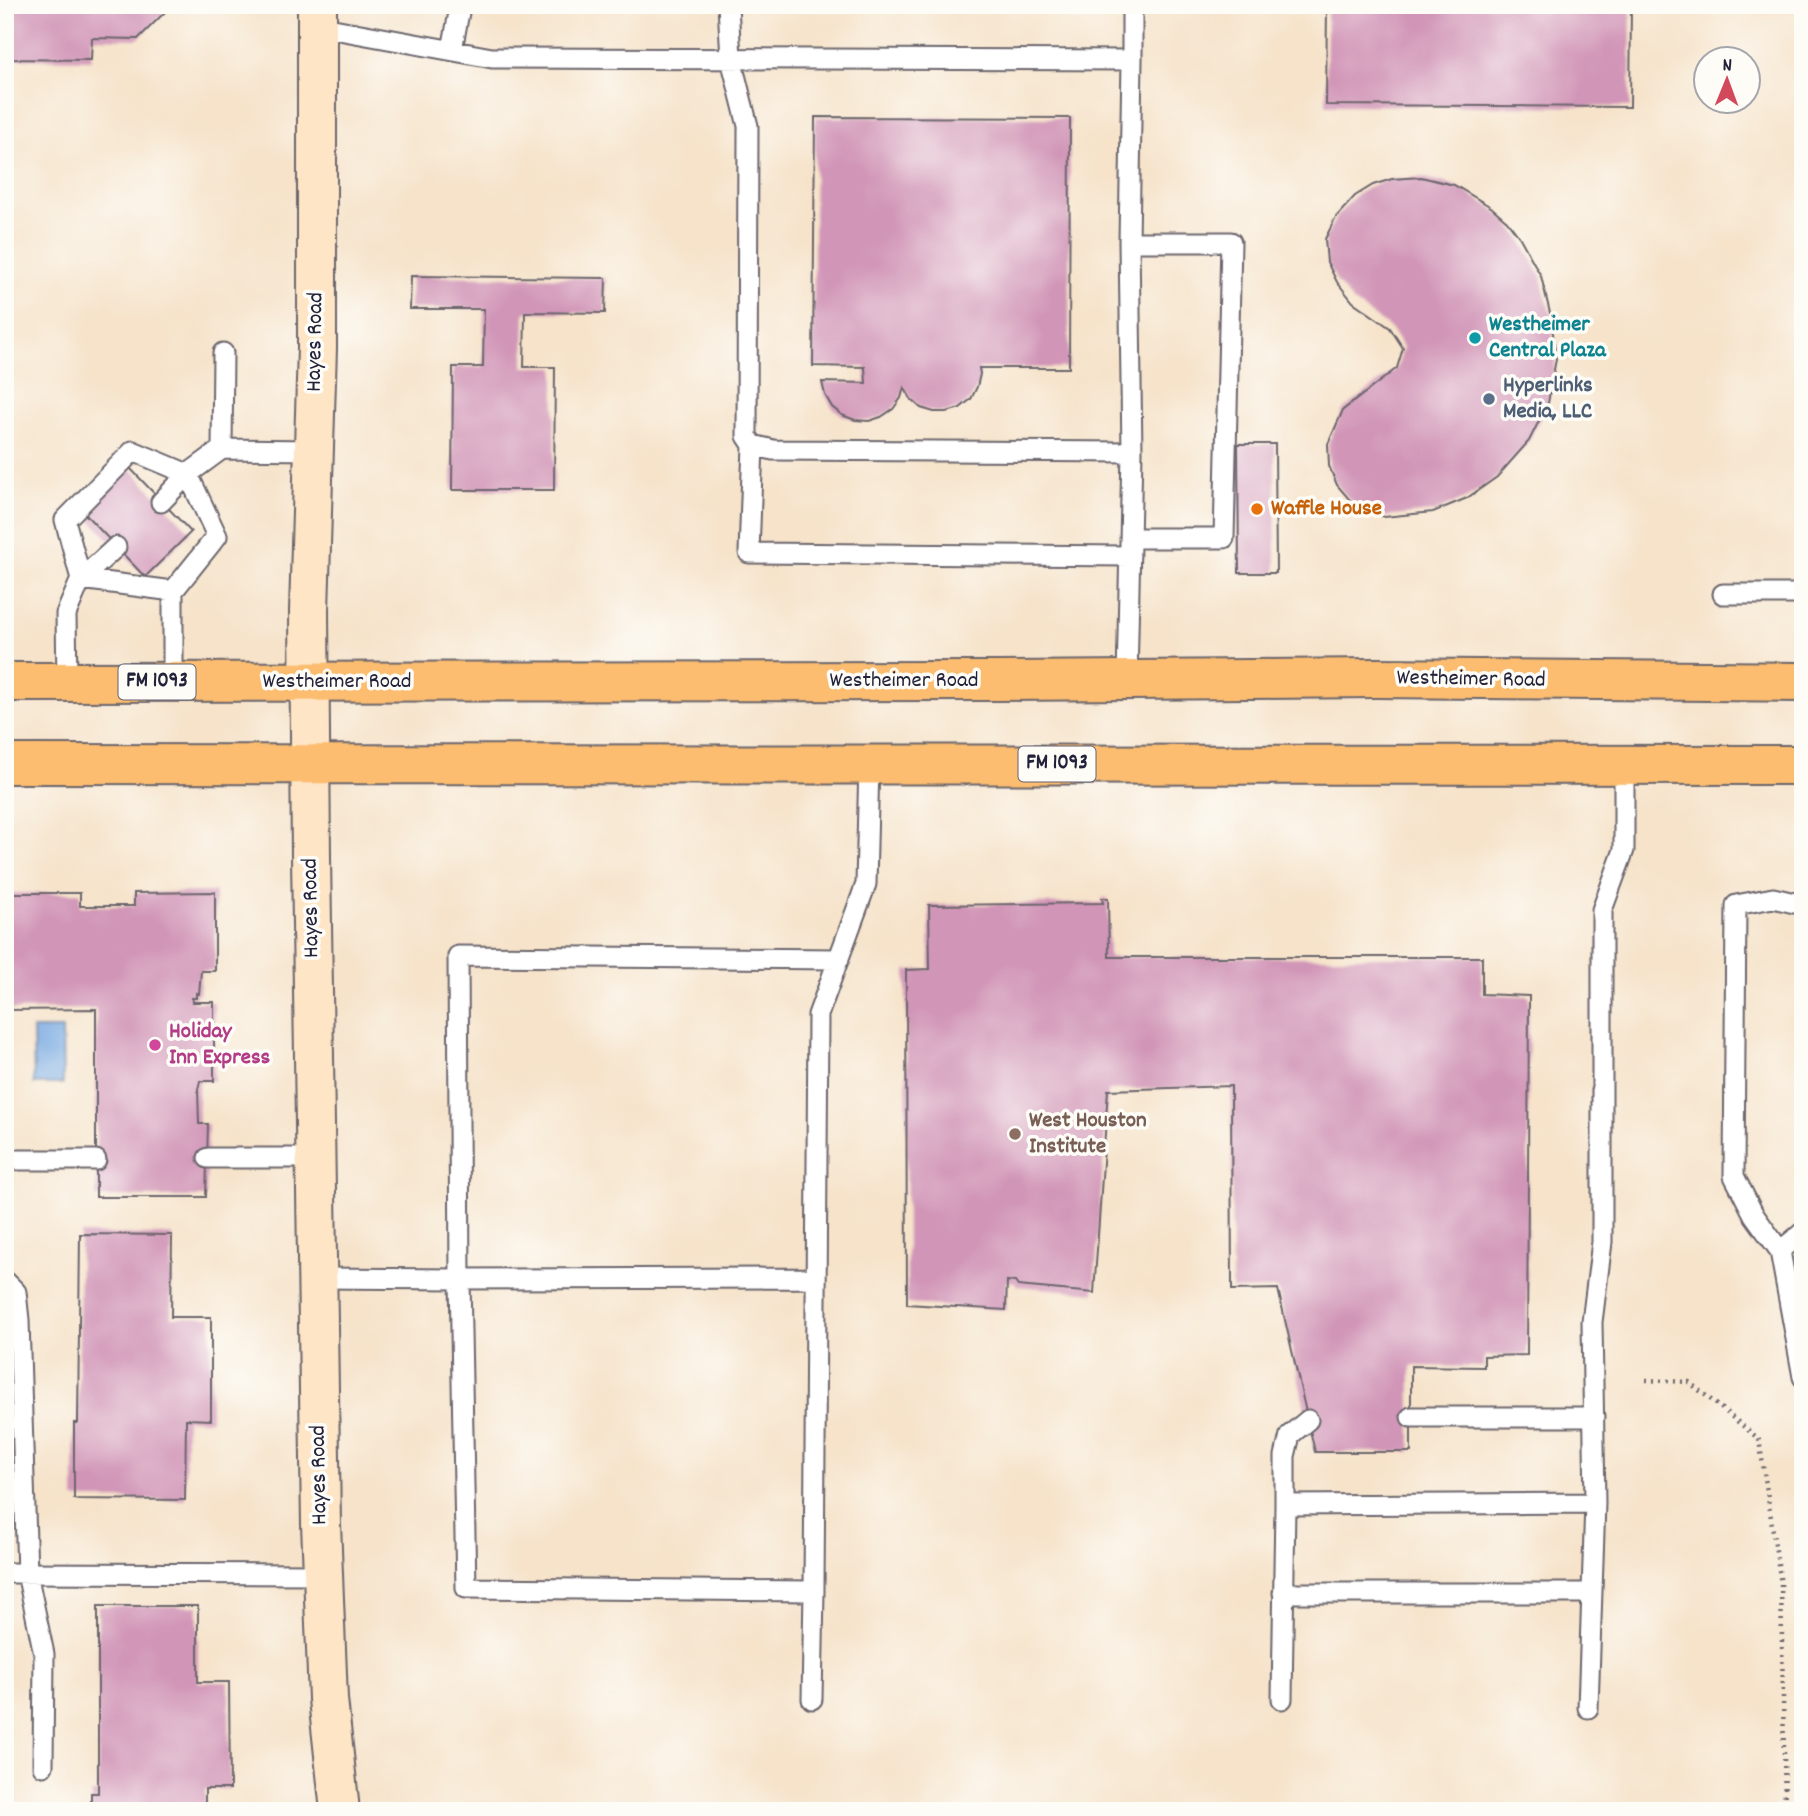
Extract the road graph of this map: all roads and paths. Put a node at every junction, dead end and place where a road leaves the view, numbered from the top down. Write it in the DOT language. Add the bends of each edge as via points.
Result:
graph roads {
  1 [pos="463,5"];
  2 [pos="728,5"];
  3 [pos="1132,5"];
  4 [pos="317,15"];
  5 [pos="452,50"];
  6 [pos="731,59"];
  7 [pos="1132,60"];
  8 [pos="1129,242"];
  9 [pos="223,353"];
  10 [pos="752,445"];
  11 [pos="222,449"];
  12 [pos="314,450"];
  13 [pos="1132,452"];
  14 [pos="188,474"];
  15 [pos="161,502"];
  16 [pos="116,547"];
  17 [pos="1130,547"];
  18 [pos="81,579"];
  19 [pos="173,591"];
  20 [pos="1723,594"];
  21 [pos="1803,594"];
  22 [pos="1127,680"];
  23 [pos="5,682"];
  24 [pos="173,682"];
  25 [pos="310,682"];
  26 [pos="1803,682"];
  27 [pos="67,683"];
  28 [pos="1803,747"];
  29 [pos="5,764"];
  30 [pos="310,764"];
  31 [pos="869,764"];
  32 [pos="1624,765"];
  33 [pos="1803,765"];
  34 [pos="1758,766"];
  35 [pos="1803,905"];
  36 [pos="839,959"];
  37 [pos="208,1158"];
  38 [pos="315,1158"];
  39 [pos="5,1160"];
  40 [pos="96,1160"];
  41 [pos="1803,1232"];
  42 [pos="1780,1251"];
  43 [pos="318,1278"];
  44 [pos="816,1278"];
  45 [pos="460,1279"];
  46 [pos="5,1281"];
  47 [pos="1803,1377"];
  48 [pos="1646,1380"];
  49 [pos="1411,1417"];
  50 [pos="1594,1417"];
  51 [pos="1308,1420"];
  52 [pos="1595,1503"];
  53 [pos="1285,1505"];
  54 [pos="5,1573"];
  55 [pos="27,1573"];
  56 [pos="323,1573"];
  57 [pos="814,1591"];
  58 [pos="1283,1593"];
  59 [pos="1591,1593"];
  60 [pos="812,1699"];
  61 [pos="1282,1699"];
  62 [pos="1588,1708"];
  63 [pos="43,1766"];
  64 [pos="340,1811"];
  65 [pos="1785,1811"];
  1 -- 5 [label="lane"];
  2 -- 6 [label="lane"];
  3 -- 7 [label="lane"];
  4 -- 5 [label="lane"];
  4 -- 12 [label="street, Hayes Road"];
  5 -- 6 [label="lane" via="492,58"];
  6 -- 7 [label="lane"];
  6 -- 10 [label="lane" via="748,126 747,436"];
  7 -- 8 [label="lane"];
  8 -- 13 [label="lane"];
  8 -- 17 [label="lane" via="1231,243 1224,538"];
  9 -- 11 [label="lane"];
  10 -- 13 [label="lane" via="773,450"];
  10 -- 17 [label="lane" via="749,553"];
  11 -- 12 [label="lane"];
  11 -- 14 [label="lane"];
  12 -- 25 [label="street, Hayes Road"];
  13 -- 17 [label="lane"];
  14 -- 15 [label="lane"];
  14 -- 18 [label="lane" via="133,451 65,520"];
  14 -- 19 [label="lane" via="217,536"];
  16 -- 18 [label="lane"];
  17 -- 22 [label="lane"];
  18 -- 19 [label="lane"];
  18 -- 27 [label="lane" via="66,614"];
  19 -- 24 [label="lane"];
  20 -- 21 [label="lane"];
  22 -- 25 [label="main road, Westheimer Road / FM 1093"];
  22 -- 26 [label="main road, Westheimer Road / FM 1093"];
  23 -- 27 [label="main road, Westheimer Road / FM 1093"];
  24 -- 25 [label="main road, Westheimer Road / FM 1093"];
  24 -- 27 [label="main road, Westheimer Road / FM 1093"];
  25 -- 30 [label="street, Hayes Road"];
  28 -- 34 [label="main road"];
  29 -- 30 [label="main road, FM 1093"];
  30 -- 31 [label="main road, FM 1093"];
  30 -- 38 [label="street, Hayes Road"];
  31 -- 32 [label="main road, FM 1093"];
  31 -- 36 [label="lane" via="866,884"];
  32 -- 34 [label="main road, FM 1093"];
  32 -- 50 [label="lane" via="1624,850 1602,910 1602,1242 1592,1322"];
  33 -- 34 [label="main road, FM 1093"];
  35 -- 42 [label="lane" via="1773,898 1736,905 1734,1176"];
  36 -- 44 [label="lane" via="818,1015"];
  36 -- 45 [label="lane" via="458,956"];
  37 -- 38 [label="lane"];
  38 -- 43 [label="street, Hayes Road"];
  39 -- 40 [label="lane"];
  41 -- 42 [label="lane"];
  42 -- 47 [label="lane"];
  43 -- 45 [label="lane"];
  43 -- 56 [label="street, Hayes Road"];
  44 -- 45 [label="lane"];
  44 -- 57 [label="lane"];
  45 -- 57 [label="lane" via="466,1588"];
  46 -- 55 [label="lane" via="16,1292 19,1320"];
  48 -- 65 [label="path" via="1689,1382 1759,1439 1781,1584"];
  49 -- 50 [label="lane"];
  50 -- 52 [label="lane"];
  51 -- 53 [label="lane" via="1290,1435"];
  52 -- 53 [label="lane"];
  52 -- 59 [label="lane"];
  53 -- 58 [label="lane"];
  54 -- 55 [label="lane"];
  55 -- 56 [label="lane"];
  55 -- 63 [label="lane" via="44,1654"];
  56 -- 64 [label="street, Hayes Road" via="328,1699"];
  57 -- 60 [label="lane"];
  58 -- 59 [label="lane"];
  58 -- 61 [label="lane"];
  59 -- 62 [label="lane"];
}
